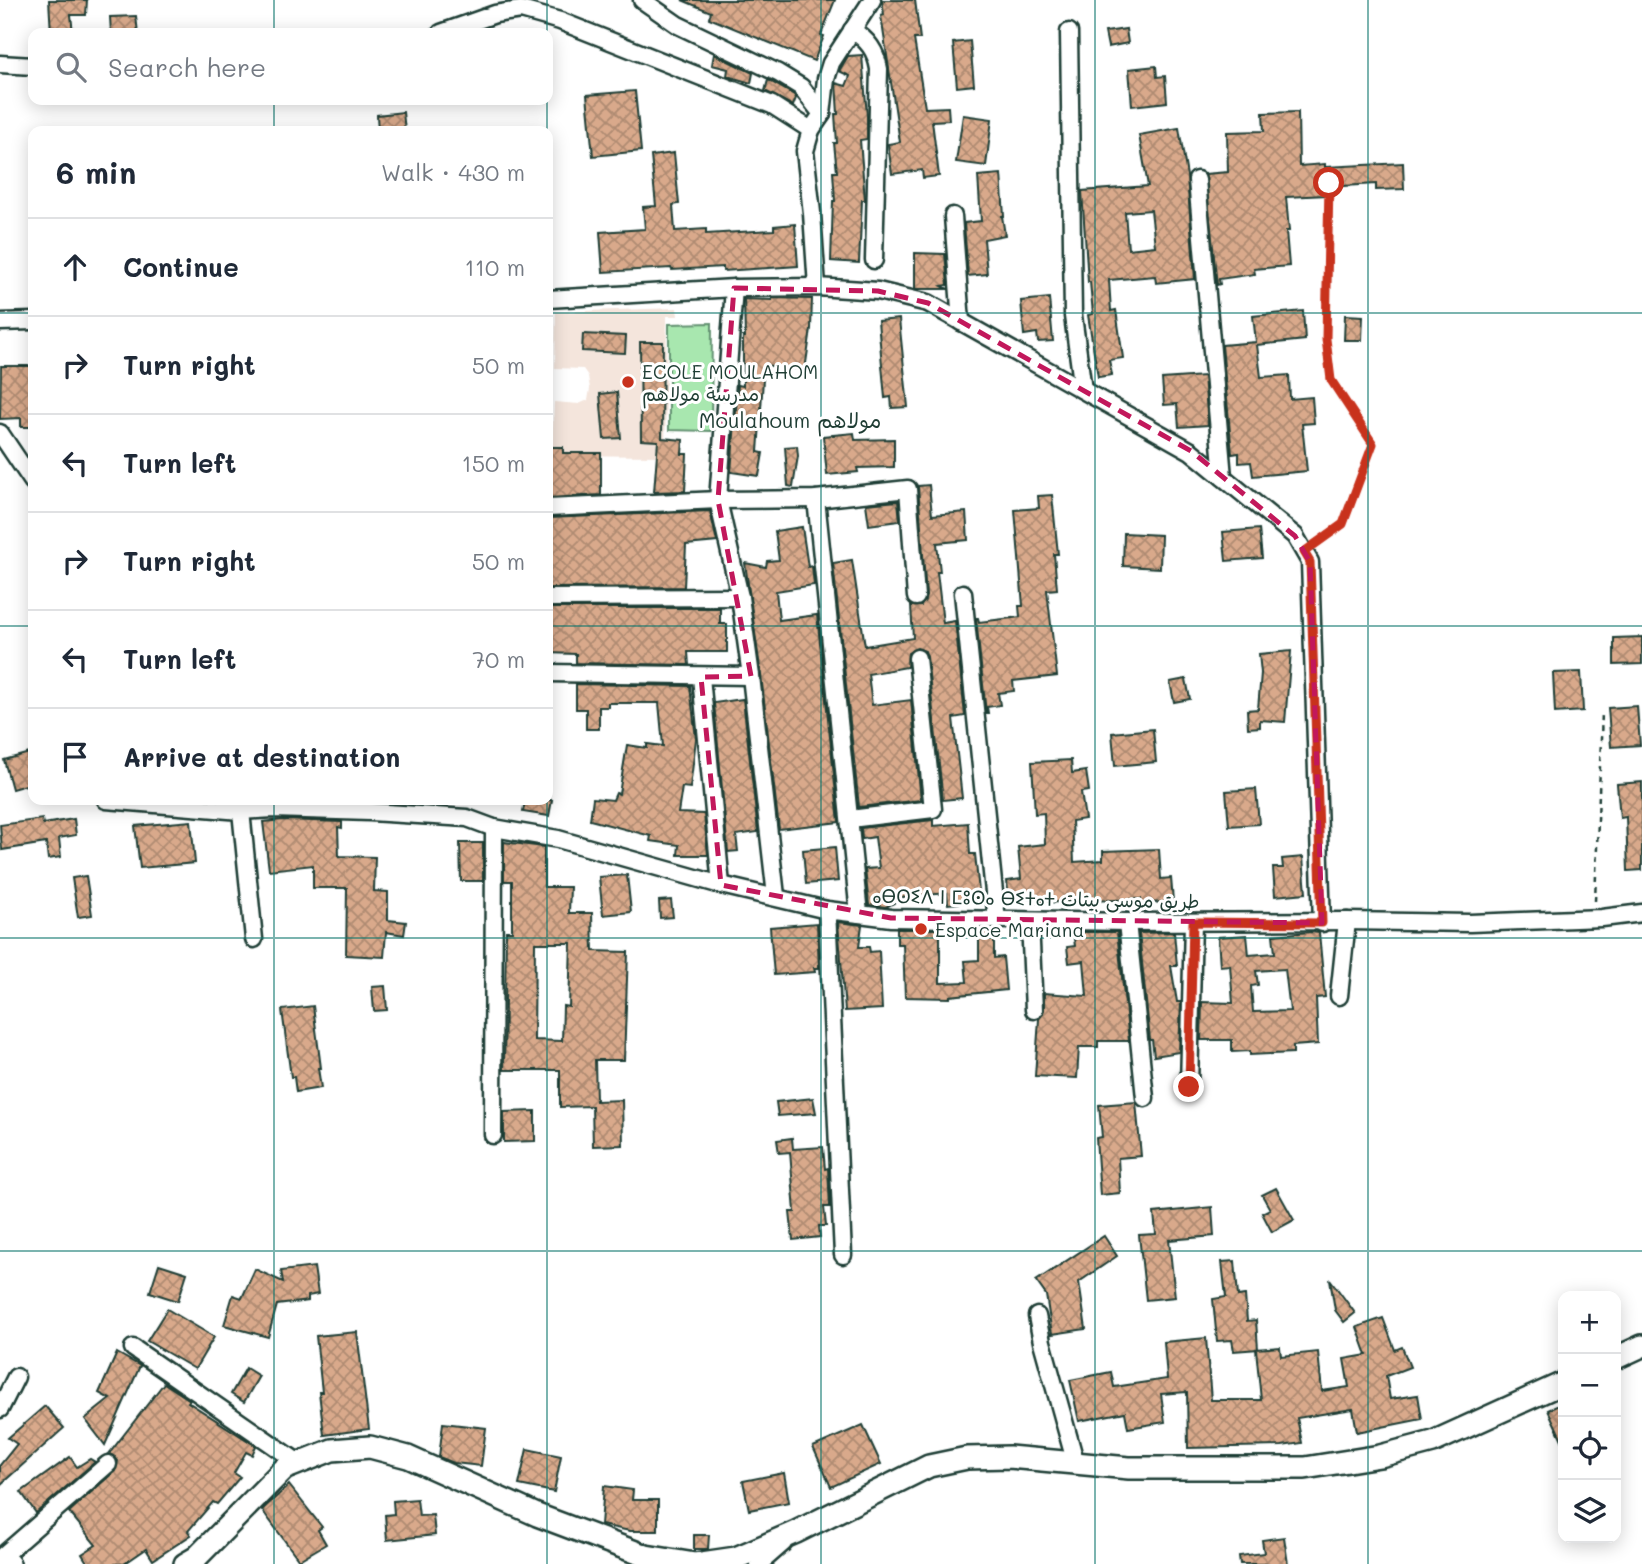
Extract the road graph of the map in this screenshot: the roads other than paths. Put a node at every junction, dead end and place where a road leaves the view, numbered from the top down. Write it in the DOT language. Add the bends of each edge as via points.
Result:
graph roads {
  1 [pos="642,0"];
  2 [pos="867,2"];
  3 [pos="454,28"];
  4 [pos="852,30"];
  5 [pos="1069,32"];
  6 [pos="0,64"];
  7 [pos="28,66"];
  8 [pos="822,114"];
  9 [pos="811,130"];
  10 [pos="1197,180"];
  11 [pos="953,216"];
  12 [pos="874,260"];
  13 [pos="817,287"];
  14 [pos="734,288"];
  15 [pos="553,299"];
  16 [pos="28,320"];
  17 [pos="961,321"];
  18 [pos="0,322"];
  19 [pos="1083,390"];
  20 [pos="0,433"];
  21 [pos="28,475"];
  22 [pos="1223,477"];
  23 [pos="816,499"];
  24 [pos="718,500"];
  25 [pos="553,508"];
  26 [pos="916,592"];
  27 [pos="963,593"];
  28 [pos="740,597"];
  29 [pos="553,598"];
  30 [pos="917,659"];
  31 [pos="553,673"];
  32 [pos="751,676"];
  33 [pos="701,677"];
  34 [pos="168,805"];
  35 [pos="242,811"];
  36 [pos="850,818"];
  37 [pos="494,828"];
  38 [pos="721,885"];
  39 [pos="776,896"];
  40 [pos="827,910"];
  41 [pos="1642,913"];
  42 [pos="859,914"];
  43 [pos="997,921"];
  44 [pos="1030,921"];
  45 [pos="1347,921"];
  46 [pos="1127,922"];
  47 [pos="1193,922"];
  48 [pos="1322,923"];
  49 [pos="254,939"];
  50 [pos="1339,996"];
  51 [pos="1034,1010"];
  52 [pos="1189,1087"];
  53 [pos="1145,1098"];
  54 [pos="493,1135"];
  55 [pos="843,1255"];
  56 [pos="1037,1316"];
  57 [pos="1642,1346"];
  58 [pos="133,1348"];
  59 [pos="1621,1356"];
  60 [pos="16,1377"];
  61 [pos="1558,1385"];
  62 [pos="0,1409"];
  63 [pos="299,1463"];
  64 [pos="108,1464"];
  65 [pos="1076,1464"];
  66 [pos="796,1532"];
  67 [pos="0,1560"];
  68 [pos="9,1564"];
  69 [pos="185,1564"];
  70 [pos="759,1564"];
  1 -- 8 [label="street" via="678,24 778,72 800,87"];
  2 -- 4 [label="street"];
  3 -- 9 [label="street" via="495,13 521,10 560,20 772,105"];
  4 -- 8 [label="street" via="831,63"];
  4 -- 12 [label="street" via="869,43 879,69"];
  5 -- 19 [label="street" via="1073,316"];
  6 -- 7 [label="street"];
  8 -- 9 [label="street"];
  9 -- 13 [label="street" via="805,151"];
  10 -- 22 [label="street"];
  11 -- 17 [label="street"];
  13 -- 14 [label="street"];
  13 -- 17 [label="street" via="878,291 928,303"];
  14 -- 15 [label="street"];
  14 -- 24 [label="street"];
  16 -- 18 [label="street"];
  17 -- 19 [label="street"];
  19 -- 22 [label="street" via="1191,451"];
  20 -- 21 [label="street"];
  22 -- 48 [label="street" via="1296,536 1310,562"];
  23 -- 24 [label="street"];
  23 -- 26 [label="street" via="908,489"];
  23 -- 36 [label="street"];
  24 -- 25 [label="street"];
  24 -- 28 [label="street"];
  27 -- 43 [label="street"];
  28 -- 29 [label="street"];
  28 -- 32 [label="street"];
  30 -- 36 [label="street" via="933,809"];
  31 -- 33 [label="street"];
  32 -- 33 [label="street"];
  32 -- 39 [label="street"];
  33 -- 38 [label="street"];
  34 -- 35 [label="street, ⴰⴱⵔⵉⴷ ⵏ ⵎⵓⵙⴰ ⴱⵉⵜⴰⵜ طريق موسى بيتات"];
  35 -- 37 [label="street, ⴰⴱⵔⵉⴷ ⵏ ⵎⵓⵙⴰ ⴱⵉⵜⴰⵜ طريق موسى بيتات" via="467,818"];
  35 -- 49 [label="street"];
  36 -- 42 [label="street"];
  37 -- 38 [label="street, ⴰⴱⵔⵉⴷ ⵏ ⵎⵓⵙⴰ ⴱⵉⵜⴰⵜ طريق موسى بيتات" via="558,839"];
  37 -- 54 [label="street"];
  38 -- 39 [label="street, ⴰⴱⵔⵉⴷ ⵏ ⵎⵓⵙⴰ ⴱⵉⵜⴰⵜ طريق موسى بيتات"];
  39 -- 40 [label="street, ⴰⴱⵔⵉⴷ ⵏ ⵎⵓⵙⴰ ⴱⵉⵜⴰⵜ طريق موسى بيتات"];
  40 -- 42 [label="street, ⴰⴱⵔⵉⴷ ⵏ ⵎⵓⵙⴰ ⴱⵉⵜⴰⵜ طريق موسى بيتات"];
  40 -- 55 [label="street"];
  41 -- 45 [label="street, ⴰⴱⵔⵉⴷ ⵏ ⵎⵓⵙⴰ ⴱⵉⵜⴰⵜ طريق موسى بيتات" via="1470,923"];
  42 -- 43 [label="street, ⴰⴱⵔⵉⴷ ⵏ ⵎⵓⵙⴰ ⴱⵉⵜⴰⵜ طريق موسى بيتات"];
  43 -- 44 [label="street, ⴰⴱⵔⵉⴷ ⵏ ⵎⵓⵙⴰ ⴱⵉⵜⴰⵜ طريق موسى بيتات"];
  44 -- 46 [label="street, ⴰⴱⵔⵉⴷ ⵏ ⵎⵓⵙⴰ ⴱⵉⵜⴰⵜ طريق موسى بيتات"];
  44 -- 51 [label="street"];
  45 -- 48 [label="street, ⴰⴱⵔⵉⴷ ⵏ ⵎⵓⵙⴰ ⴱⵉⵜⴰⵜ طريق موسى بيتات"];
  45 -- 50 [label="street"];
  46 -- 47 [label="street, ⴰⴱⵔⵉⴷ ⵏ ⵎⵓⵙⴰ ⴱⵉⵜⴰⵜ طريق موسى بيتات"];
  46 -- 53 [label="street"];
  47 -- 48 [label="street, ⴰⴱⵔⵉⴷ ⵏ ⵎⵓⵙⴰ ⴱⵉⵜⴰⵜ طريق موسى بيتات"];
  47 -- 52 [label="street"];
  56 -- 65 [label="street"];
  57 -- 59 [label="main road"];
  58 -- 63 [label="street"];
  60 -- 62 [label="street"];
  61 -- 65 [label="main road" via="1433,1442 1330,1464 1305,1468 1129,1468"];
  63 -- 66 [label="main road" via="332,1450 370,1447 408,1457 537,1515 646,1556 695,1564 736,1558"];
  63 -- 69 [label="main road" via="284,1469"];
  64 -- 67 [label="street"];
  65 -- 66 [label="main road" via="1009,1457 967,1458 929,1466"];
  66 -- 70 [label="street"];
  67 -- 68 [label="main road"];
}
